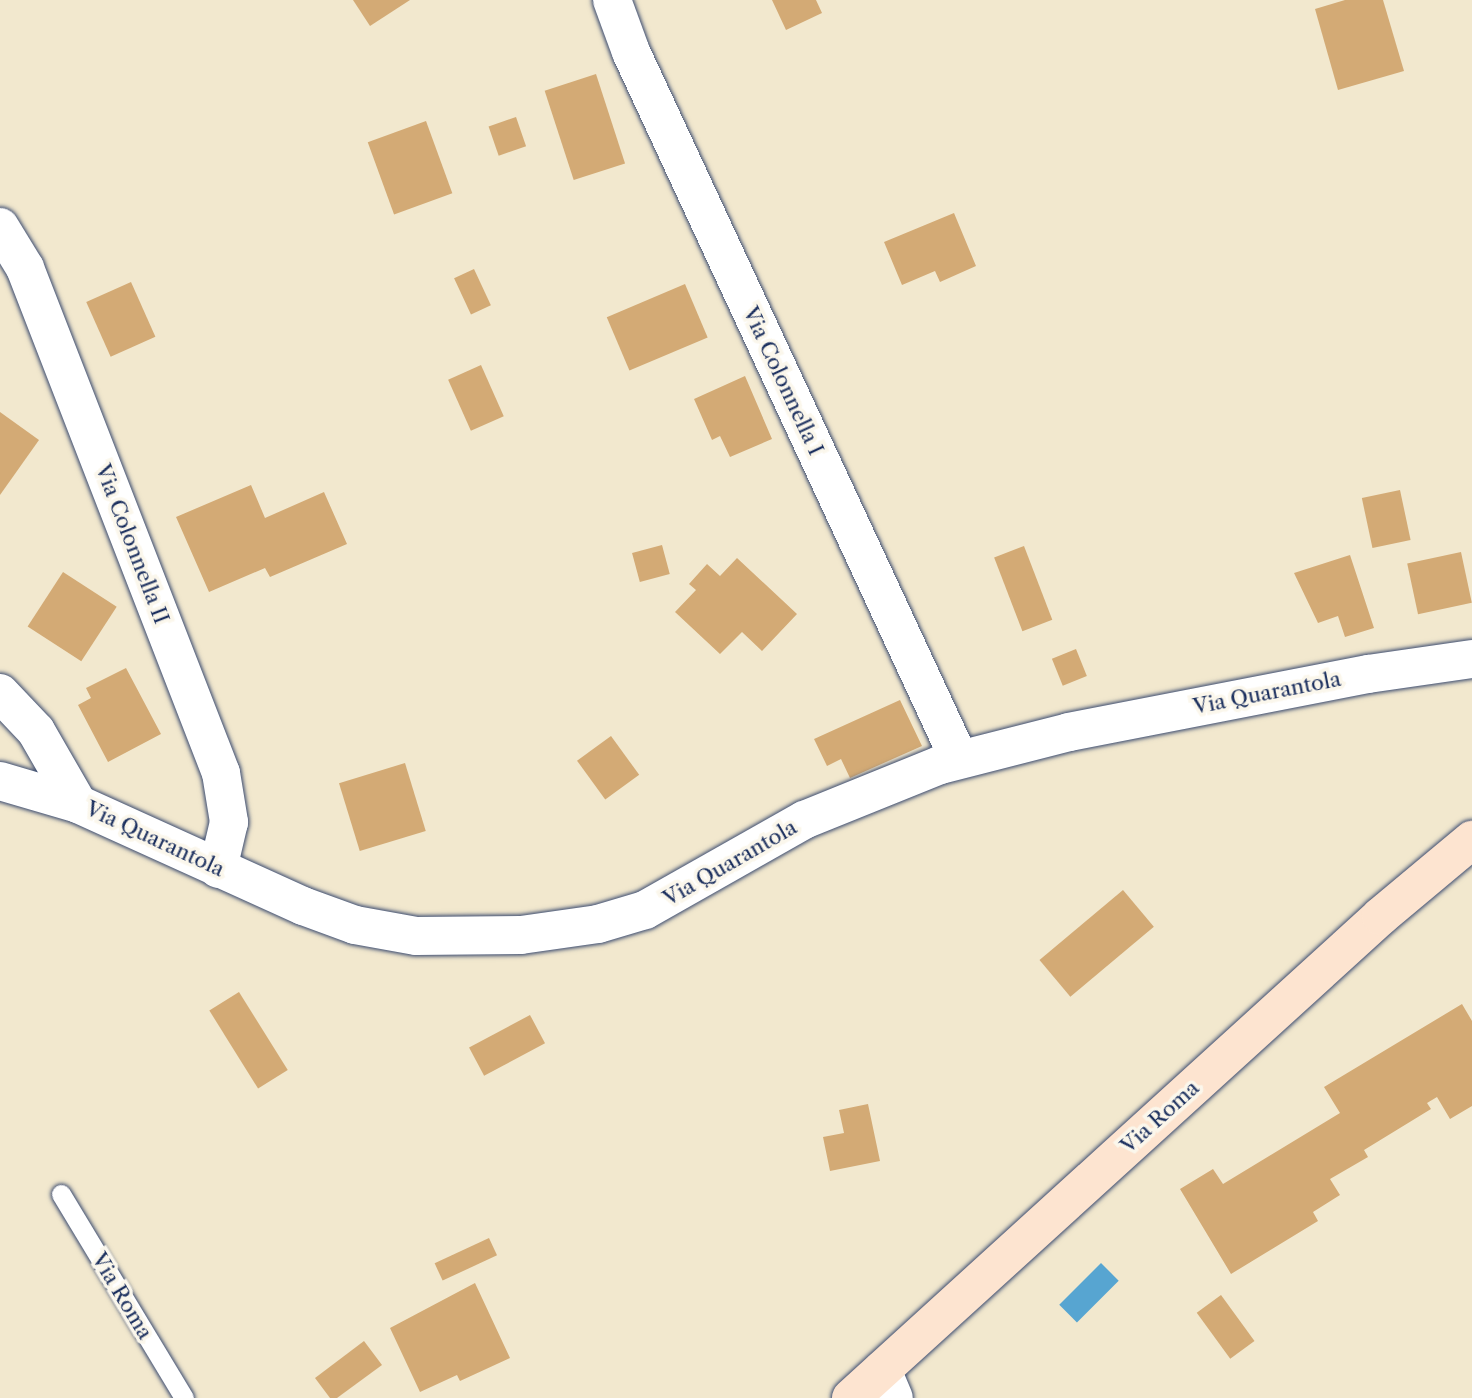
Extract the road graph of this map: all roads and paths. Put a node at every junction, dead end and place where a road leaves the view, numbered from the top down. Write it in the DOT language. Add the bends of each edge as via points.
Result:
graph roads {
  1 [pos="612,0"];
  2 [pos="0,226"];
  3 [pos="0,257"];
  4 [pos="34,293"];
  5 [pos="1472,659"];
  6 [pos="0,693"];
  7 [pos="959,759"];
  8 [pos="0,781"];
  9 [pos="78,804"];
  10 [pos="1472,840"];
  11 [pos="218,869"];
  12 [pos="61,1194"];
  13 [pos="888,1384"];
  14 [pos="184,1398"];
  15 [pos="851,1398"];
  1 -- 7 [label="street, Via Colonnella I" via="631,52"];
  2 -- 4 [label="street, Via Colonnella II"];
  3 -- 4 [label="street"];
  4 -- 11 [label="street, Via Colonnella II" via="221,773 229,822"];
  5 -- 7 [label="street, Via Quarantola" via="1368,674 1082,729"];
  6 -- 9 [label="street" via="36,732"];
  7 -- 11 [label="street, Via Quarantola" via="804,820 657,905 565,930 474,937 386,932 323,914"];
  8 -- 9 [label="street, Via Quarantola"];
  9 -- 11 [label="street, Via Quarantola"];
  10 -- 13 [label="main road, Via Roma" via="1381,916"];
  12 -- 14 [label="lane, Via Roma"];
  13 -- 15 [label="main road, Via Roma"];
}
